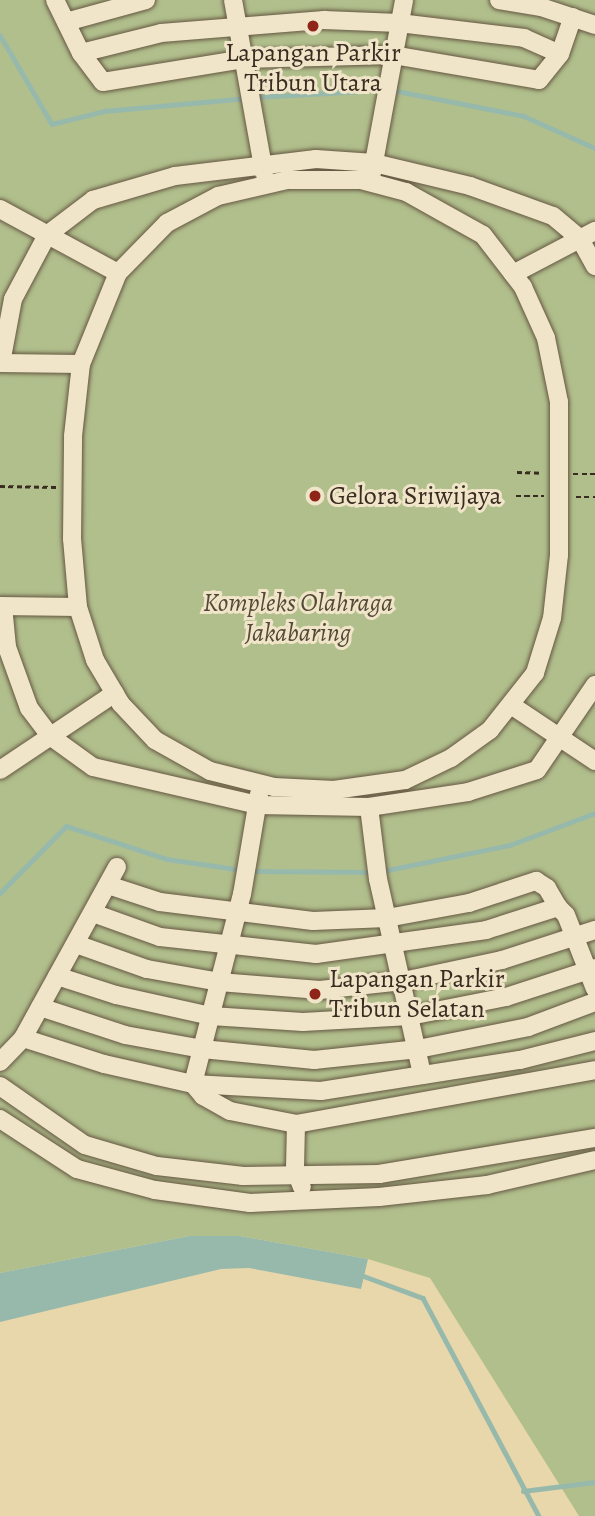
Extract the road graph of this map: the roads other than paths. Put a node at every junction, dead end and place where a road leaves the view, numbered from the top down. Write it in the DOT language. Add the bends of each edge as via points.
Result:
graph roads {
  1 [pos="55,0"];
  2 [pos="146,0"];
  3 [pos="233,0"];
  4 [pos="404,0"];
  5 [pos="499,0"];
  6 [pos="573,17"];
  7 [pos="66,22"];
  8 [pos="399,23"];
  9 [pos="237,24"];
  10 [pos="595,25"];
  11 [pos="80,53"];
  12 [pos="559,54"];
  13 [pos="393,55"];
  14 [pos="243,59"];
  15 [pos="262,163"];
  16 [pos="374,163"];
  17 [pos="266,184"];
  18 [pos="371,184"];
  19 [pos="0,209"];
  20 [pos="47,235"];
  21 [pos="587,235"];
  22 [pos="595,266"];
  23 [pos="118,274"];
  24 [pos="513,274"];
  25 [pos="0,363"];
  26 [pos="81,364"];
  27 [pos="1,606"];
  28 [pos="78,607"];
  29 [pos="595,685"];
  30 [pos="115,693"];
  31 [pos="511,705"];
  32 [pos="50,736"];
  33 [pos="561,737"];
  34 [pos="595,761"];
  35 [pos="0,770"];
  36 [pos="261,783"];
  37 [pos="334,790"];
  38 [pos="257,804"];
  39 [pos="369,807"];
  40 [pos="334,809"];
  41 [pos="117,867"];
  42 [pos="108,885"];
  43 [pos="558,907"];
  44 [pos="93,913"];
  45 [pos="236,915"];
  46 [pos="387,918"];
  47 [pos="595,930"];
  48 [pos="574,935"];
  49 [pos="76,944"];
  50 [pos="394,946"];
  51 [pos="228,947"];
  52 [pos="592,970"];
  53 [pos="57,976"];
  54 [pos="403,981"];
  55 [pos="219,982"];
  56 [pos="595,989"];
  57 [pos="595,1002"];
  58 [pos="40,1007"];
  59 [pos="211,1016"];
  60 [pos="410,1016"];
  61 [pos="23,1038"];
  62 [pos="595,1041"];
  63 [pos="202,1049"];
  64 [pos="418,1049"];
  65 [pos="0,1062"];
  66 [pos="595,1070"];
  67 [pos="422,1075"];
  68 [pos="193,1084"];
  69 [pos="0,1086"];
  70 [pos="0,1119"];
  71 [pos="296,1124"];
  72 [pos="595,1138"];
  73 [pos="595,1160"];
  74 [pos="300,1177"];
  75 [pos="306,1200"];
  1 -- 7 [label="lane"];
  2 -- 7 [label="lane"];
  3 -- 9 [label="lane"];
  4 -- 8 [label="lane"];
  5 -- 6 [label="lane"];
  6 -- 10 [label="lane"];
  6 -- 12 [label="lane"];
  7 -- 11 [label="lane"];
  8 -- 9 [label="lane"];
  8 -- 12 [label="lane" via="524,38"];
  8 -- 13 [label="lane"];
  9 -- 11 [label="lane" via="162,33"];
  9 -- 14 [label="lane"];
  11 -- 14 [label="lane" via="103,82"];
  12 -- 13 [label="lane" via="539,80"];
  13 -- 14 [label="lane"];
  13 -- 16 [label="lane"];
  14 -- 15 [label="lane"];
  15 -- 16 [label="lane" via="316,159"];
  15 -- 17 [label="lane"];
  15 -- 20 [label="lane" via="175,176 93,200"];
  16 -- 18 [label="lane"];
  16 -- 21 [label="lane" via="470,186 552,216"];
  17 -- 18 [label="lane"];
  17 -- 23 [label="lane" via="218,196 167,223"];
  18 -- 24 [label="lane" via="433,204 483,234"];
  19 -- 20 [label="lane"];
  20 -- 23 [label="lane"];
  20 -- 25 [label="lane" via="13,299"];
  21 -- 22 [label="lane"];
  21 -- 24 [label="lane"];
  23 -- 26 [label="lane"];
  24 -- 31 [label="lane" via="546,338 559,402 560,485 552,618 534,673"];
  25 -- 26 [label="lane"];
  26 -- 28 [label="lane" via="73,487"];
  27 -- 28 [label="lane"];
  27 -- 32 [label="lane" via="7,648 29,708"];
  28 -- 30 [label="lane" via="95,660"];
  29 -- 33 [label="lane"];
  30 -- 32 [label="lane"];
  30 -- 36 [label="lane" via="155,740 210,771"];
  31 -- 33 [label="lane"];
  31 -- 37 [label="lane" via="490,730 451,758 405,780"];
  32 -- 35 [label="lane"];
  32 -- 38 [label="lane" via="93,767"];
  33 -- 34 [label="lane"];
  33 -- 39 [label="lane" via="537,770 468,792"];
  36 -- 37 [label="lane"];
  36 -- 38 [label="lane"];
  37 -- 40 [label="lane"];
  38 -- 40 [label="lane"];
  38 -- 45 [label="lane"];
  39 -- 40 [label="lane"];
  39 -- 46 [label="lane"];
  41 -- 42 [label="lane"];
  42 -- 44 [label="lane"];
  42 -- 45 [label="lane" via="160,902"];
  43 -- 46 [label="lane" via="537,881 469,903"];
  43 -- 48 [label="lane"];
  43 -- 50 [label="lane" via="486,930"];
  44 -- 49 [label="lane"];
  44 -- 51 [label="lane" via="160,937"];
  45 -- 46 [label="lane"];
  45 -- 51 [label="lane"];
  46 -- 50 [label="lane"];
  47 -- 48 [label="lane"];
  48 -- 52 [label="lane"];
  48 -- 54 [label="lane" via="502,960"];
  49 -- 53 [label="lane"];
  49 -- 55 [label="lane" via="147,969"];
  50 -- 51 [label="lane" via="316,954"];
  50 -- 54 [label="lane"];
  51 -- 55 [label="lane"];
  52 -- 56 [label="lane"];
  52 -- 60 [label="lane" via="506,997"];
  53 -- 58 [label="lane"];
  53 -- 59 [label="lane" via="116,995"];
  54 -- 55 [label="lane" via="320,990"];
  54 -- 60 [label="lane"];
  55 -- 59 [label="lane"];
  57 -- 64 [label="lane" via="528,1027"];
  58 -- 61 [label="lane"];
  58 -- 63 [label="lane" via="125,1035"];
  59 -- 60 [label="lane" via="303,1022"];
  59 -- 63 [label="lane"];
  60 -- 64 [label="lane"];
  61 -- 65 [label="lane"];
  61 -- 68 [label="lane" via="104,1064"];
  62 -- 67 [label="lane"];
  63 -- 64 [label="lane" via="314,1060"];
  63 -- 68 [label="lane"];
  64 -- 67 [label="lane"];
  66 -- 71 [label="lane"];
  67 -- 68 [label="lane" via="321,1091"];
  68 -- 71 [label="lane" via="203,1096 230,1111"];
  69 -- 74 [label="lane" via="85,1145 157,1166"];
  70 -- 75 [label="lane" via="77,1169 155,1190 250,1203"];
  71 -- 74 [label="lane" via="295,1169"];
  72 -- 74 [label="lane" via="379,1174"];
  73 -- 75 [label="lane" via="487,1185"];
  74 -- 75 [label="lane"];
}
